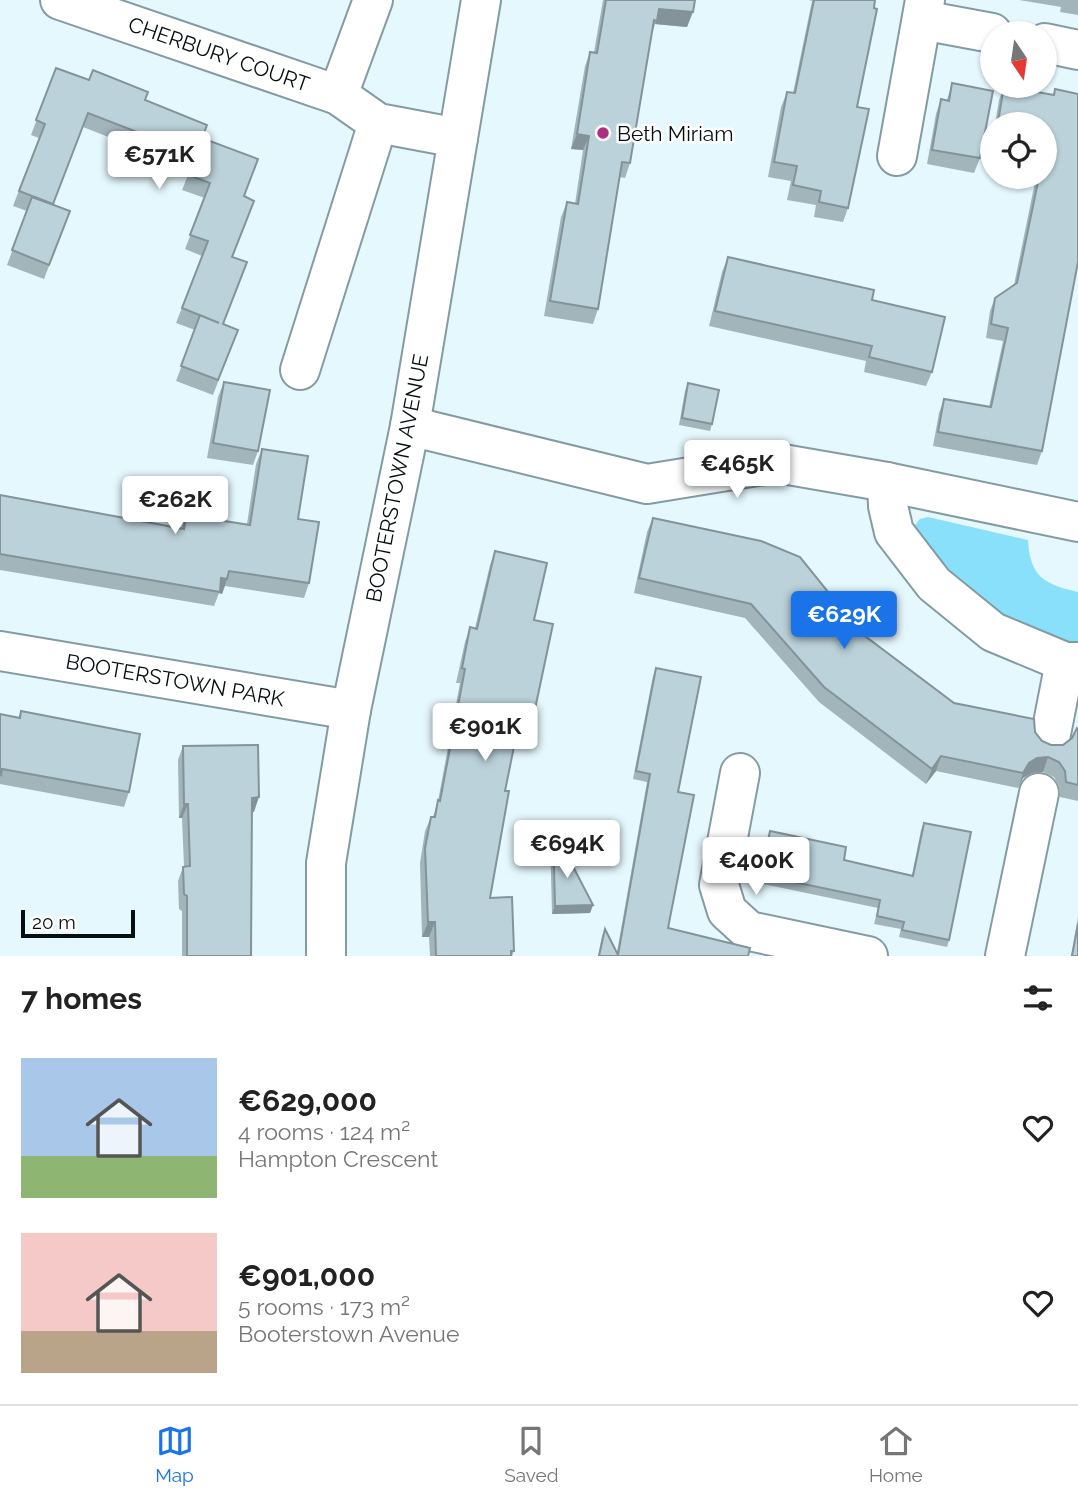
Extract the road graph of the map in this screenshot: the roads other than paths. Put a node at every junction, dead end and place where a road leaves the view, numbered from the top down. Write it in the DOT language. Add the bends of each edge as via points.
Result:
graph roads {
  1 [pos="60,0"];
  2 [pos="373,0"];
  3 [pos="481,0"];
  4 [pos="923,10"];
  5 [pos="980,29"];
  6 [pos="1057,46"];
  7 [pos="1078,50"];
  8 [pos="338,95"];
  9 [pos="378,123"];
  10 [pos="458,138"];
  11 [pos="897,156"];
  12 [pos="300,370"];
  13 [pos="410,426"];
  14 [pos="887,482"];
  15 [pos="1078,522"];
  16 [pos="0,651"];
  17 [pos="1072,662"];
  18 [pos="351,710"];
  19 [pos="1050,739"];
  20 [pos="740,773"];
  21 [pos="1040,793"];
  22 [pos="326,956"];
  23 [pos="869,956"];
  24 [pos="1005,956"];
  1 -- 8 [label="street, CHERBURY COURT"];
  2 -- 8 [label="street, CHERBURY COURT"];
  3 -- 10 [label="street, BOOTERSTOWN AVENUE"];
  4 -- 5 [label="street"];
  4 -- 11 [label="street"];
  6 -- 7 [label="street"];
  8 -- 9 [label="street, CHERBURY COURT"];
  9 -- 10 [label="street, CHERBURY COURT"];
  9 -- 12 [label="street"];
  10 -- 13 [label="street, BOOTERSTOWN AVENUE"];
  13 -- 14 [label="street" via="647,484 777,463"];
  13 -- 18 [label="street, BOOTERSTOWN AVENUE"];
  14 -- 15 [label="street"];
  14 -- 17 [label="street" via="894,532 934,584 993,632"];
  16 -- 18 [label="street, BOOTERSTOWN PARK"];
  17 -- 19 [label="street"];
  18 -- 22 [label="street, BOOTERSTOWN AVENUE" via="326,863"];
  20 -- 23 [label="street" via="719,885 727,911 749,931"];
  21 -- 24 [label="street"];
}
